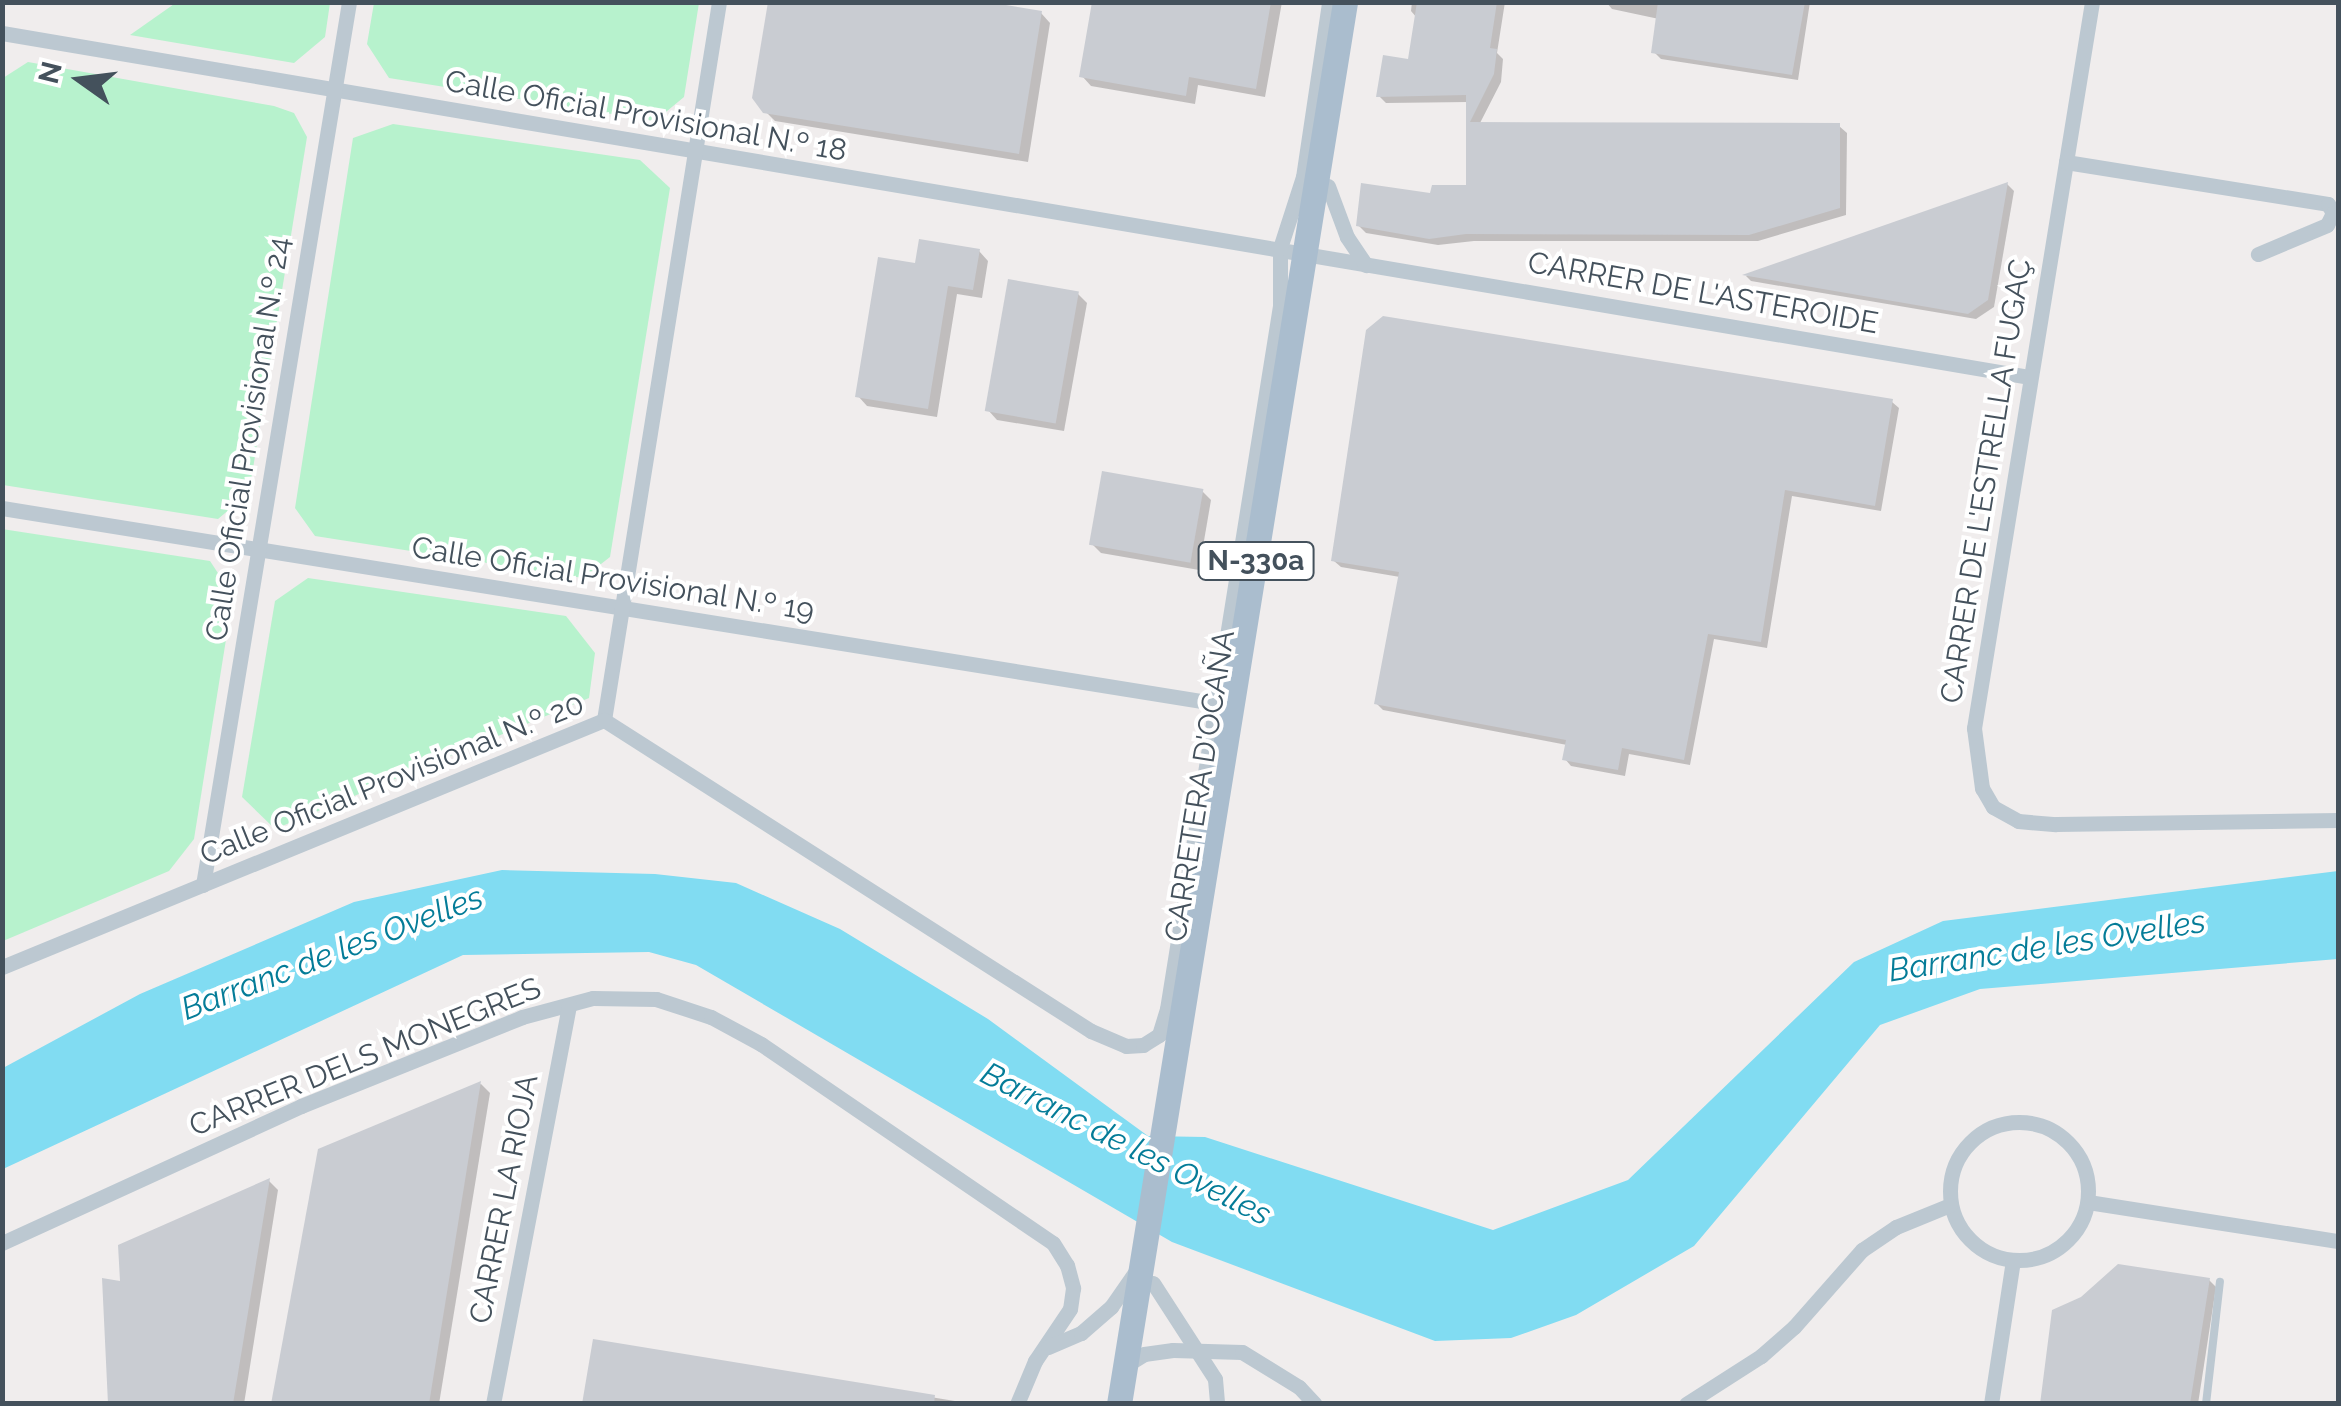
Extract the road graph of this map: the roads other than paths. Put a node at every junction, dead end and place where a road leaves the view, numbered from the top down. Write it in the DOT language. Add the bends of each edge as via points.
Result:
graph roads {
  1 [pos="349,2"];
  2 [pos="719,2"];
  3 [pos="1329,2"];
  4 [pos="1346,2"];
  5 [pos="1357,2"];
  6 [pos="2092,2"];
  7 [pos="2,34"];
  8 [pos="334,92"];
  9 [pos="694,153"];
  10 [pos="2066,162"];
  11 [pos="1328,186"];
  12 [pos="1280,248"];
  13 [pos="1312,254"];
  14 [pos="2258,254"];
  15 [pos="1366,265"];
  16 [pos="2030,377"];
  17 [pos="2,508"];
  18 [pos="258,549"];
  19 [pos="620,608"];
  20 [pos="1214,703"];
  21 [pos="604,720"];
  22 [pos="2338,820"];
  23 [pos="203,886"];
  24 [pos="2,966"];
  25 [pos="569,1004"];
  26 [pos="1144,1045"];
  27 [pos="2088,1202"];
  28 [pos="1950,1205"];
  29 [pos="2338,1240"];
  30 [pos="2,1243"];
  31 [pos="2013,1261"];
  32 [pos="1150,1272"];
  33 [pos="2220,1282"];
  34 [pos="1048,1347"];
  35 [pos="1199,1348"];
  36 [pos="1135,1360"];
  37 [pos="494,1404"];
  38 [pos="1017,1404"];
  39 [pos="1119,1404"];
  40 [pos="1136,1404"];
  41 [pos="1217,1404"];
  42 [pos="1315,1404"];
  43 [pos="1686,1404"];
  44 [pos="1991,1404"];
  45 [pos="2206,1404"];
  1 -- 8 [label="street, Calle Oficial Provisional N.º 24"];
  2 -- 9 [label="street"];
  3 -- 12 [label="street, CARRETERA D'OCAÑA" via="1302,177"];
  4 -- 13 [label="main road, CARRETERA D'OCAÑA / N-330a"];
  5 -- 11 [label="main road, CARRETERA D'OCAÑA / N-330a"];
  6 -- 10 [label="street, CARRER DE L'ESTRELLA FUGAÇ"];
  7 -- 8 [label="street, Calle Oficial Provisional N.º 18"];
  8 -- 9 [label="street, Calle Oficial Provisional N.º 18"];
  8 -- 18 [label="street, Calle Oficial Provisional N.º 24"];
  9 -- 12 [label="street, Calle Oficial Provisional N.º 18"];
  9 -- 19 [label="street"];
  10 -- 14 [label="street" via="2328,204 2333,213 2327,225"];
  10 -- 16 [label="street, CARRER DE L'ESTRELLA FUGAÇ"];
  11 -- 13 [label="main road, CARRETERA D'OCAÑA / N-330a"];
  11 -- 15 [label="street"];
  12 -- 13 [label="street, Calle Oficial Provisional N.º 18"];
  12 -- 20 [label="street, CARRETERA D'OCAÑA" via="1280,306"];
  13 -- 15 [label="street, CARRER DE L'ASTEROIDE"];
  13 -- 32 [label="main road, CARRETERA D'OCAÑA / N-330a"];
  15 -- 16 [label="street, CARRER DE L'ASTEROIDE"];
  16 -- 22 [label="street, CARRER DE L'ESTRELLA FUGAÇ" via="1974,728 1982,788 1993,807 2018,821 2056,824"];
  17 -- 18 [label="street, Calle Oficial Provisional N.º 19"];
  18 -- 19 [label="street, Calle Oficial Provisional N.º 19"];
  18 -- 23 [label="street, Calle Oficial Provisional N.º 24"];
  19 -- 20 [label="street, Calle Oficial Provisional N.º 19"];
  19 -- 21 [label="street"];
  20 -- 26 [label="street, CARRETERA D'OCAÑA" via="1168,1009 1158,1036"];
  21 -- 23 [label="street, Calle Oficial Provisional N.º 20"];
  21 -- 26 [label="street, Calle Oficial Provisional N.º 20" via="1091,1031 1126,1046"];
  23 -- 24 [label="street, Calle Oficial Provisional N.º 20"];
  25 -- 30 [label="street, CARRER DELS MONEGRES" via="301,1106"];
  25 -- 34 [label="street, CARRER DELS MONEGRES" via="656,998 711,1017 1034,1228 1067,1265 1073,1288 1070,1309"];
  25 -- 37 [label="street, CARRER LA RIOJA"];
  27 -- 28 [label="street" via="2085,1170 2070,1144 2045,1126 2016,1122 1987,1129 1964,1148 1951,1175"];
  27 -- 29 [label="street"];
  27 -- 31 [label="street" via="2075,1233 2048,1255"];
  28 -- 31 [label="street" via="1962,1233 1984,1253"];
  28 -- 43 [label="street" via="1862,1250 1772,1346"];
  31 -- 44 [label="street"];
  32 -- 34 [label="street, CARRETERA D'OCAÑA" via="1081,1333"];
  32 -- 35 [label="street" via="1182,1333"];
  32 -- 36 [label="main road, CARRETERA D'OCAÑA / N-330a"];
  33 -- 45 [label="lane"];
  34 -- 38 [label="street, CARRER DELS MONEGRES"];
  35 -- 36 [label="street"];
  35 -- 41 [label="street" via="1216,1380"];
  35 -- 42 [label="street" via="1242,1352"];
  36 -- 39 [label="main road, CARRETERA D'OCAÑA / N-330a"];
  36 -- 40 [label="main road, CARRETERA D'OCAÑA / N-330a"];
}
